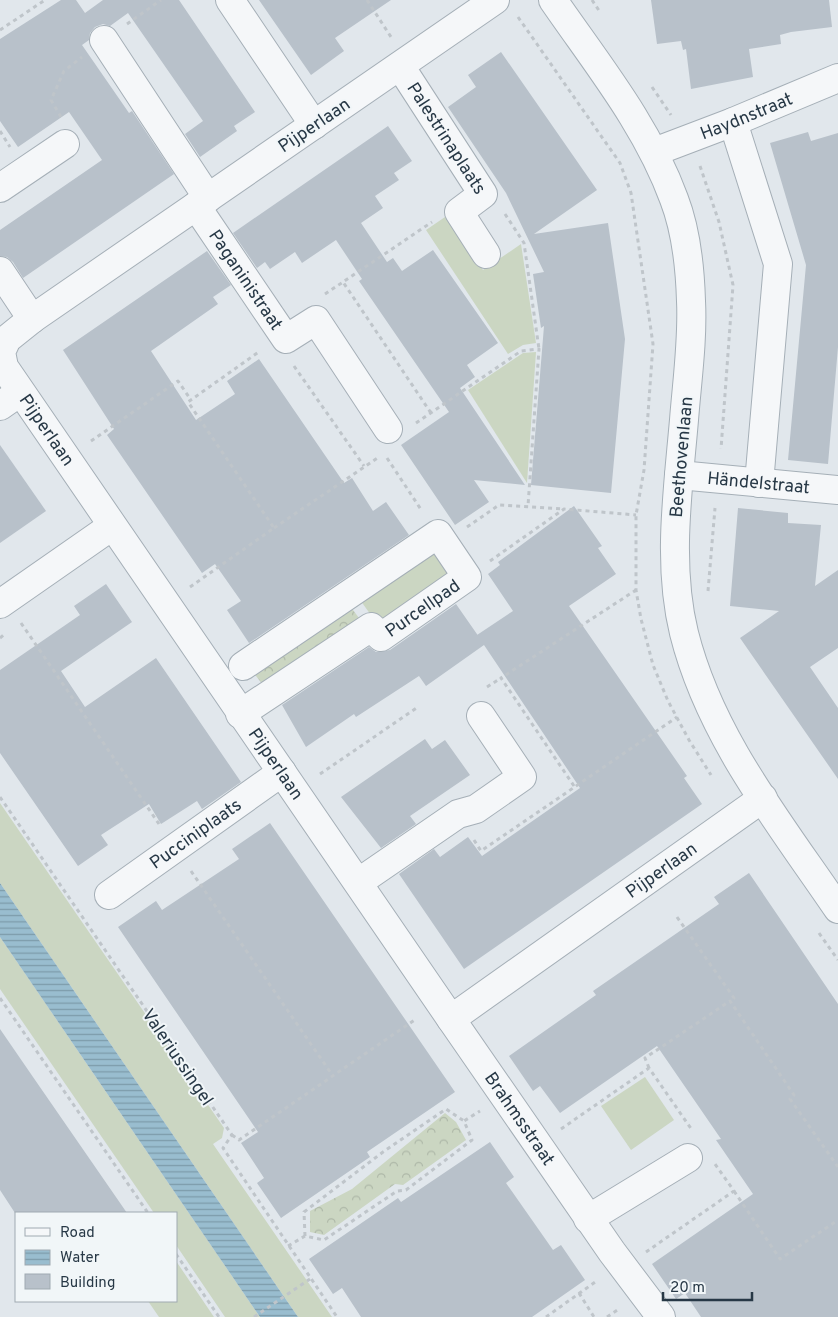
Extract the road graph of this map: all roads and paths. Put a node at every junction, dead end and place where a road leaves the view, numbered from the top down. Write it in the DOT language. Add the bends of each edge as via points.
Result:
graph roads {
  1 [pos="45,0"];
  2 [pos="230,0"];
  3 [pos="367,0"];
  4 [pos="495,0"];
  5 [pos="553,0"];
  6 [pos="592,0"];
  7 [pos="602,16"];
  8 [pos="0,30"];
  9 [pos="392,39"];
  10 [pos="104,40"];
  11 [pos="400,66"];
  12 [pos="838,78"];
  13 [pos="650,85"];
  14 [pos="733,122"];
  15 [pos="314,125"];
  16 [pos="688,140"];
  17 [pos="65,144"];
  18 [pos="654,152"];
  19 [pos="0,188"];
  20 [pos="483,194"];
  21 [pos="202,202"];
  22 [pos="459,212"];
  23 [pos="486,254"];
  24 [pos="0,271"];
  25 [pos="32,319"];
  26 [pos="280,337"];
  27 [pos="539,349"];
  28 [pos="10,399"];
  29 [pos="191,400"];
  30 [pos="431,413"];
  31 [pos="398,428"];
  32 [pos="95,450"];
  33 [pos="364,466"];
  34 [pos="679,474"];
  35 [pos="718,479"];
  36 [pos="759,483"];
  37 [pos="838,490"];
  38 [pos="528,506"];
  39 [pos="564,509"];
  40 [pos="636,515"];
  41 [pos="112,526"];
  42 [pos="274,528"];
  43 [pos="441,538"];
  44 [pos="467,577"];
  45 [pos="184,580"];
  46 [pos="189,588"];
  47 [pos="636,590"];
  48 [pos="195,595"];
  49 [pos="349,595"];
  50 [pos="708,600"];
  51 [pos="0,604"];
  52 [pos="30,618"];
  53 [pos="371,628"];
  54 [pos="244,666"];
  55 [pos="418,707"];
  56 [pos="240,714"];
  57 [pos="481,716"];
  58 [pos="676,717"];
  59 [pos="314,767"];
  60 [pos="282,772"];
  61 [pos="320,774"];
  62 [pos="325,782"];
  63 [pos="574,786"];
  64 [pos="0,796"];
  65 [pos="763,798"];
  66 [pos="458,814"];
  67 [pos="175,847"];
  68 [pos="359,882"];
  69 [pos="110,895"];
  70 [pos="838,909"];
  71 [pos="677,917"];
  72 [pos="0,998"];
  73 [pos="730,1001"];
  74 [pos="445,1011"];
  75 [pos="649,1068"];
  76 [pos="333,1076"];
  77 [pos="503,1095"];
  78 [pos="464,1121"];
  79 [pos="232,1135"];
  80 [pos="688,1158"];
  81 [pos="838,1167"];
  82 [pos="734,1191"];
  83 [pos="147,1212"];
  84 [pos="588,1219"];
  85 [pos="838,1220"];
  86 [pos="305,1236"];
  87 [pos="288,1246"];
  88 [pos="178,1257"];
  89 [pos="622,1264"];
  90 [pos="310,1279"];
  91 [pos="579,1293"];
  92 [pos="219,1317"];
  93 [pos="254,1317"];
  94 [pos="337,1317"];
  95 [pos="546,1317"];
  96 [pos="594,1317"];
  97 [pos="661,1317"];
  1 -- 8 [label="path"];
  2 -- 15 [label="street"];
  3 -- 9 [label="path"];
  4 -- 11 [label="street, Pijperlaan"];
  5 -- 18 [label="street, Beethovenlaan" via="630,111"];
  6 -- 7 [label="path"];
  10 -- 21 [label="street, Paganinistraat"];
  11 -- 15 [label="street, Pijperlaan"];
  11 -- 20 [label="street, Palestrinaplaats"];
  12 -- 14 [label="street, Haydnstraat"];
  13 -- 16 [label="path"];
  14 -- 16 [label="street, Haydnstraat"];
  14 -- 36 [label="street" via="778,264"];
  15 -- 21 [label="street, Pijperlaan"];
  16 -- 18 [label="street, Haydnstraat"];
  16 -- 35 [label="path" via="720,222 732,285"];
  17 -- 19 [label="street"];
  18 -- 34 [label="street, Beethovenlaan" via="675,200 687,253 692,304"];
  20 -- 22 [label="street, Palestrinaplaats"];
  20 -- 27 [label="path" via="489,190 524,243"];
  21 -- 25 [label="street, Pijperlaan"];
  21 -- 26 [label="street, Paganinistraat"];
  22 -- 23 [label="street, Palestrinaplaats"];
  22 -- 30 [label="path" via="446,213 343,282"];
  24 -- 25 [label="street"];
  25 -- 28 [label="street, Pijperlaan" via="7,339 1,352"];
  26 -- 29 [label="path"];
  26 -- 31 [label="street, Paganinistraat" via="286,339 316,320"];
  26 -- 33 [label="path"];
  27 -- 30 [label="path" via="521,350"];
  27 -- 38 [label="path"];
  28 -- 41 [label="street, Pijperlaan"];
  29 -- 32 [label="path, Pijperlaan" via="178,382 90,442"];
  29 -- 42 [label="path" via="188,402"];
  30 -- 31 [label="path"];
  33 -- 42 [label="path"];
  33 -- 43 [label="path" via="384,454"];
  34 -- 35 [label="street, Händelstraat"];
  34 -- 65 [label="street, Beethovenlaan" via="675,575 683,631 713,717"];
  35 -- 36 [label="street, Händelstraat"];
  35 -- 50 [label="path"];
  36 -- 37 [label="street, Händelstraat"];
  38 -- 39 [label="path"];
  38 -- 43 [label="path" via="499,505"];
  39 -- 40 [label="path"];
  39 -- 44 [label="path"];
  41 -- 51 [label="street"];
  41 -- 56 [label="street, Pijperlaan"];
  42 -- 46 [label="path"];
  43 -- 44 [label="street, Purcellpad"];
  43 -- 49 [label="street"];
  44 -- 53 [label="street, Purcellpad" via="381,637"];
  45 -- 46 [label="path"];
  46 -- 48 [label="path"];
  47 -- 63 [label="path" via="501,678"];
  49 -- 53 [label="street"];
  49 -- 54 [label="street"];
  52 -- 67 [label="path" via="21,623"];
  53 -- 56 [label="street, Purcellpad"];
  55 -- 61 [label="path"];
  56 -- 60 [label="street, Pijperlaan"];
  57 -- 66 [label="street" via="522,777 476,809"];
  58 -- 63 [label="path" via="580,785"];
  59 -- 61 [label="path, Pijperlaan"];
  60 -- 67 [label="street, Pucciniplaats"];
  60 -- 68 [label="street, Pijperlaan"];
  61 -- 62 [label="path, Pijperlaan"];
  63 -- 66 [label="path" via="481,851"];
  64 -- 79 [label="path, Valeriussingel"];
  65 -- 70 [label="street, Beethovenlaan"];
  65 -- 74 [label="street, Pijperlaan"];
  66 -- 68 [label="street"];
  67 -- 69 [label="street, Pucciniplaats"];
  67 -- 76 [label="path"];
  68 -- 74 [label="street, Pijperlaan"];
  71 -- 73 [label="path" via="734,998"];
  72 -- 83 [label="path"];
  73 -- 75 [label="path" via="646,1058"];
  73 -- 81 [label="path" via="794,1095 790,1099"];
  74 -- 76 [label="path"];
  74 -- 77 [label="street, Brahmsstraat"];
  76 -- 79 [label="path" via="239,1140"];
  77 -- 78 [label="path"];
  77 -- 84 [label="street, Brahmsstraat"];
  78 -- 86 [label="path" via="472,1140 406,1190 397,1191 324,1240"];
  78 -- 86 [label="path" via="446,1109 383,1152 304,1212"];
  79 -- 87 [label="path" via="223,1148"];
  80 -- 84 [label="street"];
  82 -- 85 [label="path" via="780,1259"];
  84 -- 89 [label="street, Brahmsstraat"];
  86 -- 87 [label="path"];
  87 -- 90 [label="path"];
  88 -- 92 [label="path"];
  89 -- 91 [label="path"];
  89 -- 97 [label="street, Brahmsstraat"];
  90 -- 93 [label="path"];
  90 -- 94 [label="path"];
  91 -- 95 [label="path"];
  91 -- 96 [label="path"];
}
